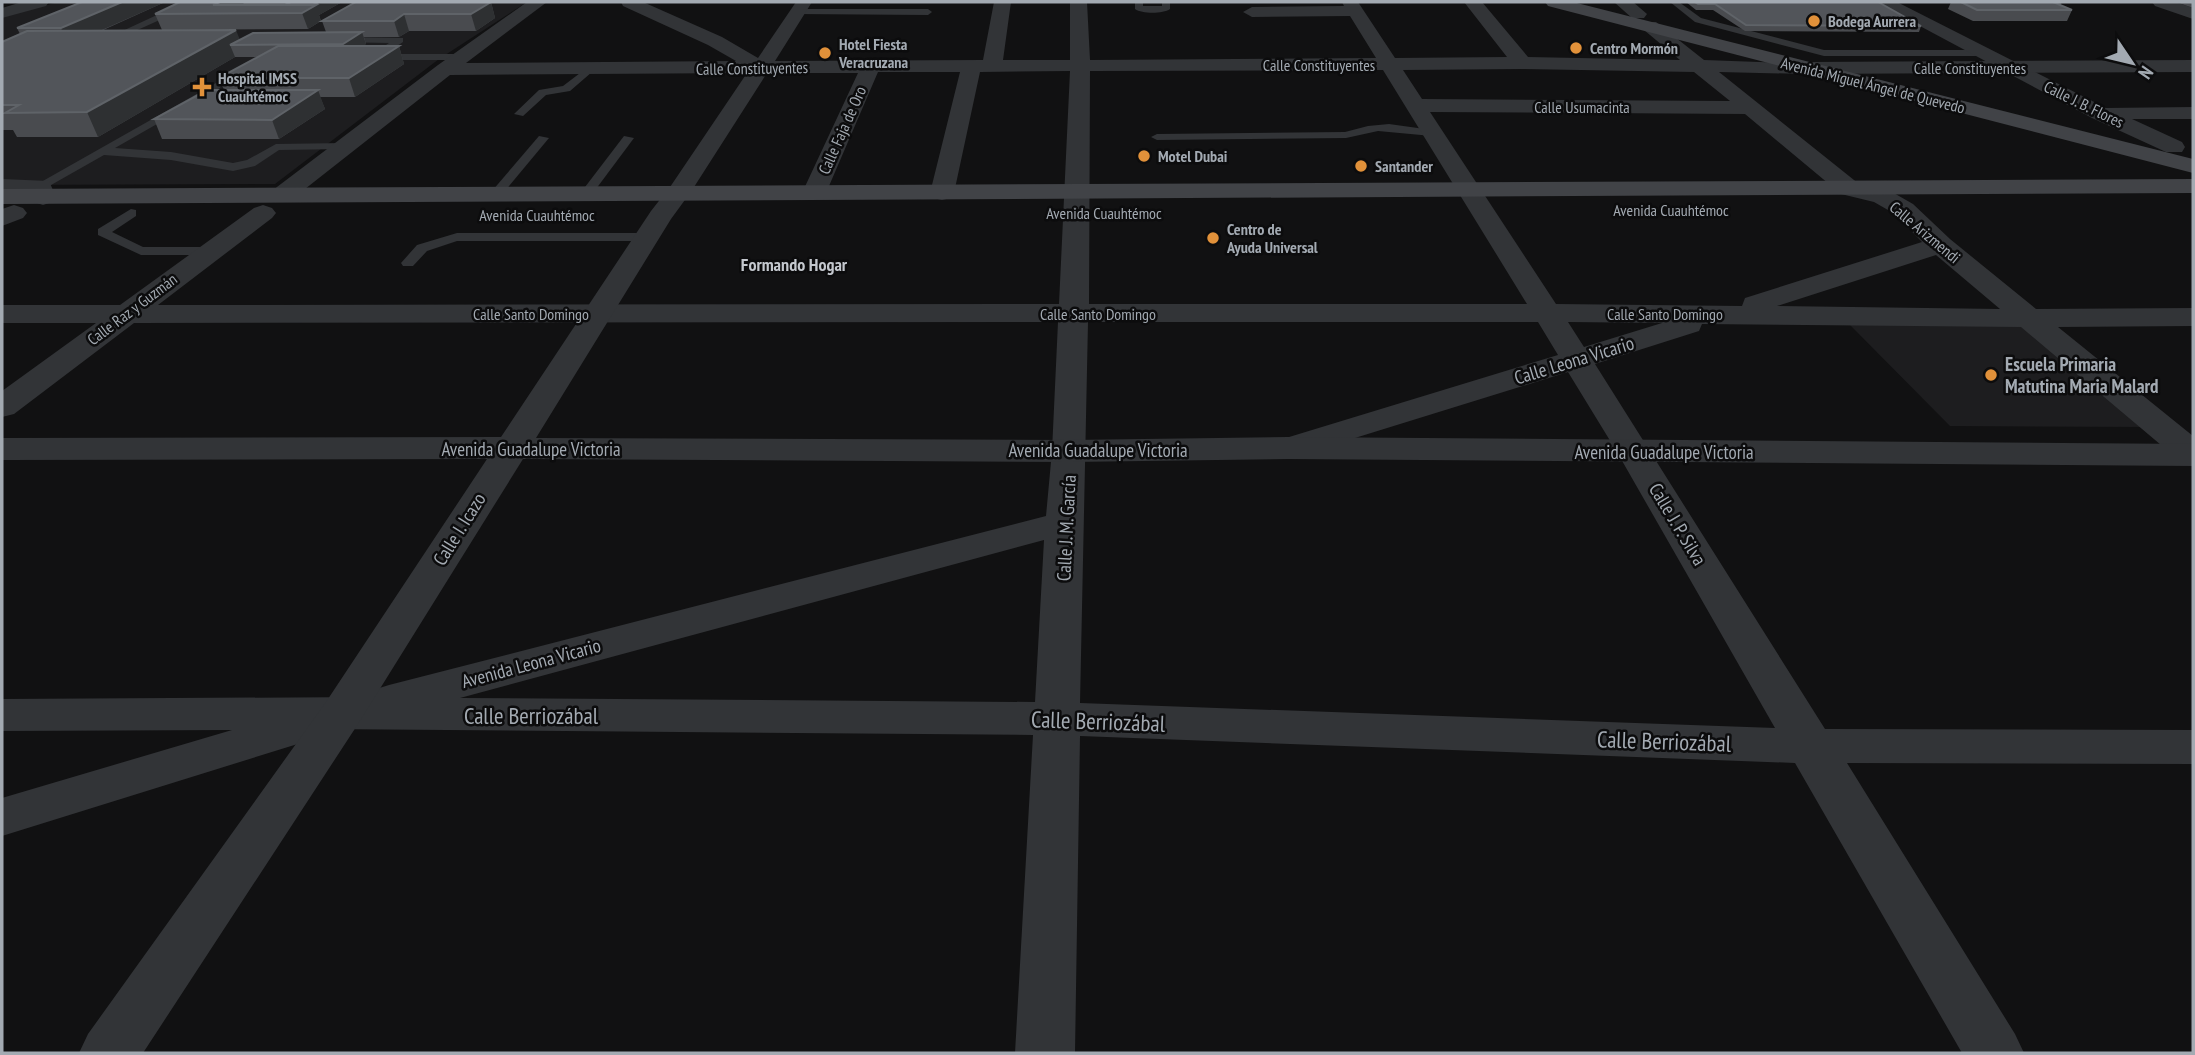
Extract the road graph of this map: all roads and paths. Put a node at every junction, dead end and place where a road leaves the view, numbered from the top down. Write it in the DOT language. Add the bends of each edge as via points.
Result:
graph roads {
  1 [pos="40,2"];
  2 [pos="538,2"];
  3 [pos="629,2"];
  4 [pos="1002,2"];
  5 [pos="1078,2"];
  6 [pos="1139,2"];
  7 [pos="1166,2"];
  8 [pos="1473,2"];
  9 [pos="1554,2"];
  10 [pos="1593,2"];
  11 [pos="1674,2"];
  12 [pos="1884,2"];
  13 [pos="2161,2"];
  14 [pos="801,7"];
  15 [pos="1353,7"];
  16 [pos="172,11"];
  17 [pos="928,12"];
  18 [pos="1252,12"];
  19 [pos="2,13"];
  20 [pos="1637,14"];
  21 [pos="2193,14"];
  22 [pos="1694,24"];
  23 [pos="326,40"];
  24 [pos="114,48"];
  25 [pos="1824,53"];
  26 [pos="1981,53"];
  27 [pos="1787,54"];
  28 [pos="453,63"];
  29 [pos="1522,63"];
  30 [pos="1390,64"];
  31 [pos="982,65"];
  32 [pos="1080,66"];
  33 [pos="1701,66"];
  34 [pos="2193,66"];
  35 [pos="761,67"];
  36 [pos="871,67"];
  37 [pos="1840,67"];
  38 [pos="1805,68"];
  39 [pos="2013,68"];
  40 [pos="589,70"];
  41 [pos="216,86"];
  42 [pos="1751,108"];
  43 [pos="2100,113"];
  44 [pos="2193,113"];
  45 [pos="519,114"];
  46 [pos="1422,119"];
  47 [pos="1157,137"];
  48 [pos="542,138"];
  49 [pos="628,138"];
  50 [pos="345,146"];
  51 [pos="2183,150"];
  52 [pos="103,151"];
  53 [pos="2193,166"];
  54 [pos="2,186"];
  55 [pos="2193,186"];
  56 [pos="1850,190"];
  57 [pos="41,191"];
  58 [pos="814,193"];
  59 [pos="942,193"];
  60 [pos="496,194"];
  61 [pos="586,194"];
  62 [pos="1474,200"];
  63 [pos="1075,203"];
  64 [pos="272,204"];
  65 [pos="1904,209"];
  66 [pos="2193,209"];
  67 [pos="5,210"];
  68 [pos="131,213"];
  69 [pos="662,215"];
  70 [pos="1940,245"];
  71 [pos="211,251"];
  72 [pos="408,263"];
  73 [pos="126,313"];
  74 [pos="1546,313"];
  75 [pos="2,314"];
  76 [pos="597,314"];
  77 [pos="1073,314"];
  78 [pos="1723,314"];
  79 [pos="2193,317"];
  80 [pos="2031,318"];
  81 [pos="1576,359"];
  82 [pos="2,407"];
  83 [pos="511,448"];
  84 [pos="1288,448"];
  85 [pos="2,449"];
  86 [pos="1070,451"];
  87 [pos="1634,452"];
  88 [pos="2193,454"];
  89 [pos="1064,523"];
  90 [pos="342,713"];
  91 [pos="2,715"];
  92 [pos="1059,719"];
  93 [pos="1812,746"];
  94 [pos="2193,747"];
  95 [pos="2,817"];
  96 [pos="109,1053"];
  97 [pos="1045,1053"];
  98 [pos="1994,1053"];
  1 -- 19 [label="street"];
  2 -- 28 [label="street, Calle Raz y Guzmán"];
  3 -- 35 [label="street"];
  4 -- 31 [label="street"];
  5 -- 32 [label="street, Calle J. M. García"];
  6 -- 7 [label="lane" via="1139,9 1166,9"];
  8 -- 29 [label="street"];
  9 -- 20 [label="main road, Avenida Miguel Ángel de Quevedo"];
  10 -- 20 [label="main road, Avenida Miguel Ángel de Quevedo"];
  11 -- 22 [label="lane"];
  12 -- 26 [label="street, Calle J. B. Flores"];
  13 -- 21 [label="street"];
  14 -- 17 [label="lane"];
  14 -- 35 [label="street, Calle I. Icazo"];
  15 -- 18 [label="street"];
  15 -- 30 [label="street, Calle J. P. Silva"];
  16 -- 24 [label="lane" via="102,46"];
  20 -- 22 [label="main road, Avenida Miguel Ángel de Quevedo"];
  20 -- 33 [label="street, Calle Arizmendi"];
  20 -- 38 [label="main road, Avenida Miguel Ángel de Quevedo"];
  22 -- 25 [label="lane"];
  22 -- 27 [label="main road, Avenida Miguel Ángel de Quevedo"];
  23 -- 28 [label="lane" via="400,40 374,57"];
  25 -- 26 [label="lane"];
  25 -- 27 [label="lane"];
  26 -- 39 [label="street, Calle J. B. Flores"];
  27 -- 37 [label="main road, Avenida Miguel Ángel de Quevedo"];
  28 -- 40 [label="street, Calle Constituyentes"];
  28 -- 50 [label="street, Calle Raz y Guzmán"];
  29 -- 30 [label="street, Calle Constituyentes"];
  29 -- 33 [label="street, Calle Constituyentes"];
  30 -- 32 [label="street, Calle Constituyentes"];
  30 -- 46 [label="street, Calle J. P. Silva"];
  31 -- 32 [label="street, Calle Constituyentes"];
  31 -- 36 [label="street, Calle Constituyentes"];
  31 -- 59 [label="street"];
  32 -- 63 [label="street, Calle J. M. García"];
  33 -- 38 [label="street, Calle Constituyentes"];
  33 -- 42 [label="street, Calle Arizmendi"];
  34 -- 39 [label="street, Calle Constituyentes"];
  35 -- 36 [label="street, Calle Constituyentes"];
  35 -- 40 [label="street, Calle Constituyentes"];
  35 -- 69 [label="street, Calle I. Icazo"];
  36 -- 58 [label="street, Calle Faja de Oro"];
  37 -- 38 [label="street, Calle Constituyentes"];
  37 -- 39 [label="street, Calle Constituyentes"];
  37 -- 51 [label="main road, Avenida Miguel Ángel de Quevedo"];
  38 -- 53 [label="main road, Avenida Miguel Ángel de Quevedo"];
  39 -- 43 [label="street, Calle J. B. Flores"];
  40 -- 45 [label="lane" via="566,89 543,92"];
  41 -- 52 [label="lane"];
  42 -- 46 [label="street, Calle Usumacinta"];
  42 -- 56 [label="street, Calle Arizmendi"];
  43 -- 44 [label="street"];
  43 -- 51 [label="street, Calle J. B. Flores"];
  46 -- 47 [label="lane" via="1346,135"];
  46 -- 62 [label="street, Calle J. P. Silva"];
  48 -- 60 [label="lane"];
  49 -- 61 [label="lane"];
  50 -- 52 [label="lane" via="276,147 251,163 233,167"];
  50 -- 64 [label="street, Calle Raz y Guzmán"];
  52 -- 57 [label="lane"];
  54 -- 57 [label="street, Avenida Cuauhtémoc"];
  55 -- 56 [label="main road, Avenida Cuauhtémoc"];
  56 -- 62 [label="main road, Avenida Cuauhtémoc"];
  56 -- 65 [label="street, Calle Arizmendi" via="1883,197"];
  57 -- 64 [label="main road, Avenida Cuauhtémoc"];
  57 -- 67 [label="main road, Avenida Cuauhtémoc"];
  58 -- 59 [label="main road, Avenida Cuauhtémoc"];
  58 -- 69 [label="main road, Avenida Cuauhtémoc"];
  59 -- 63 [label="main road, Avenida Cuauhtémoc"];
  60 -- 61 [label="main road, Avenida Cuauhtémoc"];
  60 -- 64 [label="main road, Avenida Cuauhtémoc"];
  61 -- 69 [label="main road, Avenida Cuauhtémoc"];
  62 -- 63 [label="main road, Avenida Cuauhtémoc"];
  62 -- 65 [label="main road, Avenida Cuauhtémoc"];
  62 -- 74 [label="street, Calle J. P. Silva"];
  63 -- 69 [label="main road, Avenida Cuauhtémoc"];
  63 -- 77 [label="street, Calle J. M. García"];
  64 -- 68 [label="main road, Avenida Cuauhtémoc"];
  64 -- 69 [label="main road, Avenida Cuauhtémoc"];
  64 -- 71 [label="street, Calle Raz y Guzmán"];
  65 -- 66 [label="main road, Avenida Cuauhtémoc"];
  65 -- 70 [label="street, Calle Arizmendi"];
  67 -- 68 [label="main road, Avenida Cuauhtémoc"];
  68 -- 71 [label="lane" via="103,232 141,251"];
  69 -- 72 [label="lane" via="457,237 426,246"];
  69 -- 76 [label="street, Calle I. Icazo"];
  70 -- 78 [label="street, Calle Leona Vicario"];
  70 -- 80 [label="street, Calle Arizmendi"];
  71 -- 73 [label="street, Calle Raz y Guzmán"];
  73 -- 75 [label="street, Calle Santo Domingo"];
  73 -- 76 [label="street, Calle Santo Domingo"];
  73 -- 82 [label="street, Calle Raz y Guzmán"];
  74 -- 77 [label="street, Calle Santo Domingo"];
  74 -- 78 [label="street, Calle Santo Domingo"];
  74 -- 81 [label="street, Calle J. P. Silva"];
  76 -- 77 [label="street, Calle Santo Domingo"];
  76 -- 83 [label="street, Calle I. Icazo"];
  77 -- 86 [label="street, Calle J. M. García"];
  78 -- 80 [label="street, Calle Santo Domingo"];
  78 -- 81 [label="street, Calle Leona Vicario"];
  79 -- 80 [label="street, Calle Santo Domingo"];
  80 -- 88 [label="street, Calle Arizmendi"];
  81 -- 84 [label="street, Calle Leona Vicario"];
  81 -- 87 [label="street, Calle J. P. Silva"];
  83 -- 85 [label="street, Avenida Guadalupe Victoria"];
  83 -- 86 [label="street, Avenida Guadalupe Victoria"];
  83 -- 90 [label="street, Calle I. Icazo"];
  84 -- 86 [label="street, Avenida Guadalupe Victoria"];
  84 -- 87 [label="street, Avenida Guadalupe Victoria"];
  86 -- 89 [label="street, Calle J. M. García"];
  87 -- 88 [label="street, Avenida Guadalupe Victoria"];
  87 -- 93 [label="street, Calle J. P. Silva"];
  89 -- 90 [label="street, Avenida Leona Vicario"];
  89 -- 92 [label="street, Calle J. M. García"];
  90 -- 91 [label="street, Calle Berriozábal"];
  90 -- 92 [label="street, Calle Berriozábal"];
  90 -- 95 [label="street, Avenida Leona Vicario"];
  90 -- 96 [label="street, Calle I. Icazo"];
  92 -- 93 [label="street, Calle Berriozábal"];
  92 -- 97 [label="street, Calle J. M. García"];
  93 -- 94 [label="street, Calle Berriozábal"];
  93 -- 98 [label="street, Calle J. P. Silva"];
}
